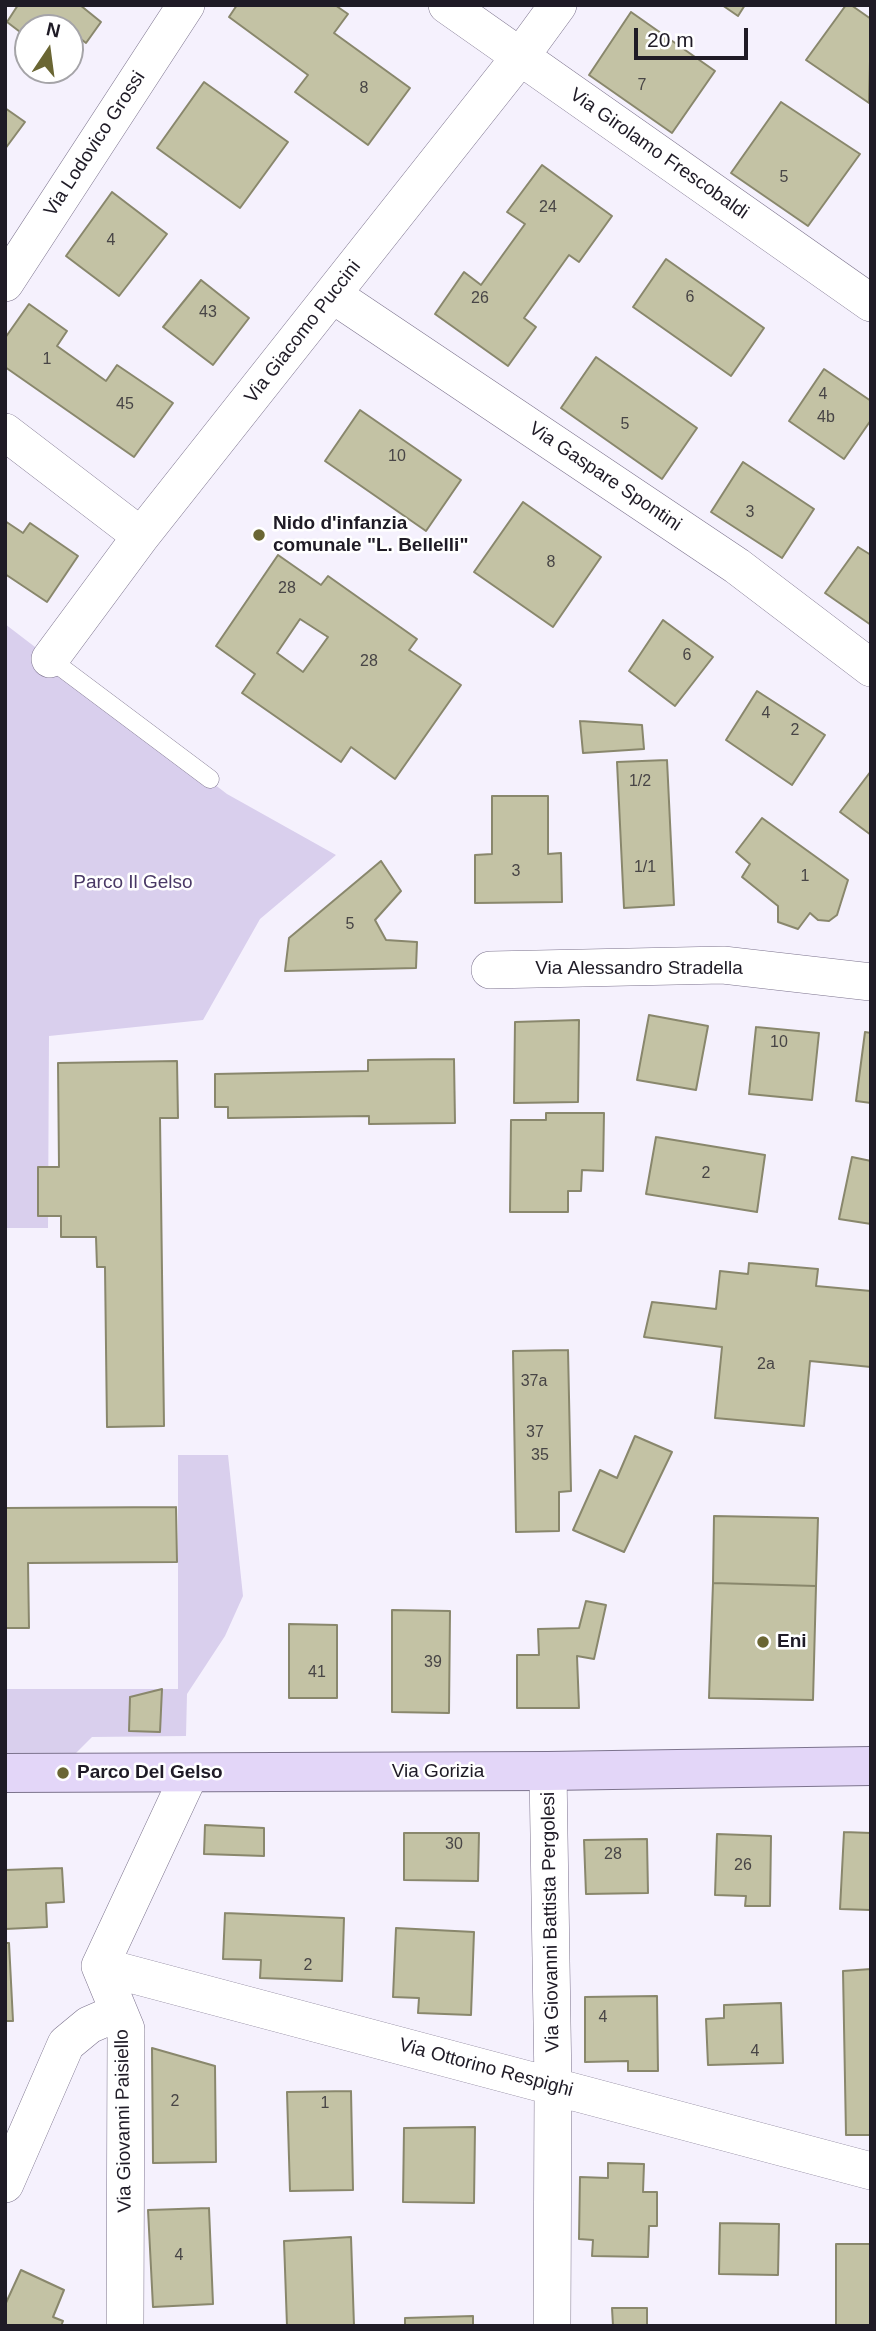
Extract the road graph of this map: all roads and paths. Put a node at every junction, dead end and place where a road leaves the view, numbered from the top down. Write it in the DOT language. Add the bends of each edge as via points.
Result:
graph roads {
  1 [pos="186,5"];
  2 [pos="447,5"];
  3 [pos="558,5"];
  4 [pos="520,57"];
  5 [pos="5,283"];
  6 [pos="333,295"];
  7 [pos="871,303"];
  8 [pos="5,432"];
  9 [pos="141,536"];
  10 [pos="50,659"];
  11 [pos="871,668"];
  12 [pos="210,779"];
  13 [pos="490,970"];
  14 [pos="871,982"];
  15 [pos="871,1766"];
  16 [pos="548,1771"];
  17 [pos="5,1773"];
  18 [pos="190,1773"];
  19 [pos="100,1966"];
  20 [pos="119,2012"];
  21 [pos="553,2085"];
  22 [pos="871,2171"];
  23 [pos="5,2184"];
  24 [pos="125,2326"];
  25 [pos="552,2326"];
  1 -- 5 [label="street, Via Lodovico Grossi"];
  2 -- 4 [label="street, Via Girolamo Frescobaldi"];
  3 -- 4 [label="street, Via Giacomo Puccini"];
  4 -- 6 [label="street, Via Giacomo Puccini"];
  4 -- 7 [label="street, Via Girolamo Frescobaldi"];
  6 -- 9 [label="street, Via Giacomo Puccini"];
  6 -- 11 [label="street, Via Gaspare Spontini" via="737,566"];
  8 -- 9 [label="street"];
  9 -- 10 [label="street, Via Giacomo Puccini"];
  10 -- 12 [label="lane"];
  13 -- 14 [label="street, Via Alessandro Stradella" via="723,965"];
  15 -- 16 [label="main road, Via Gorizia"];
  16 -- 18 [label="main road, Via Gorizia"];
  16 -- 21 [label="street, Via Giovanni Battista Pergolesi"];
  17 -- 18 [label="main road, Via Gorizia"];
  18 -- 19 [label="street"];
  19 -- 20 [label="street, Via Giovanni Paisiello"];
  19 -- 21 [label="street, Via Ottorino Respighi"];
  20 -- 23 [label="street" via="89,2025 66,2044"];
  20 -- 24 [label="street, Via Giovanni Paisiello" via="126,2029"];
  21 -- 22 [label="street, Via Ottorino Respighi"];
  21 -- 25 [label="street, Via Giovanni Battista Pergolesi"];
}
